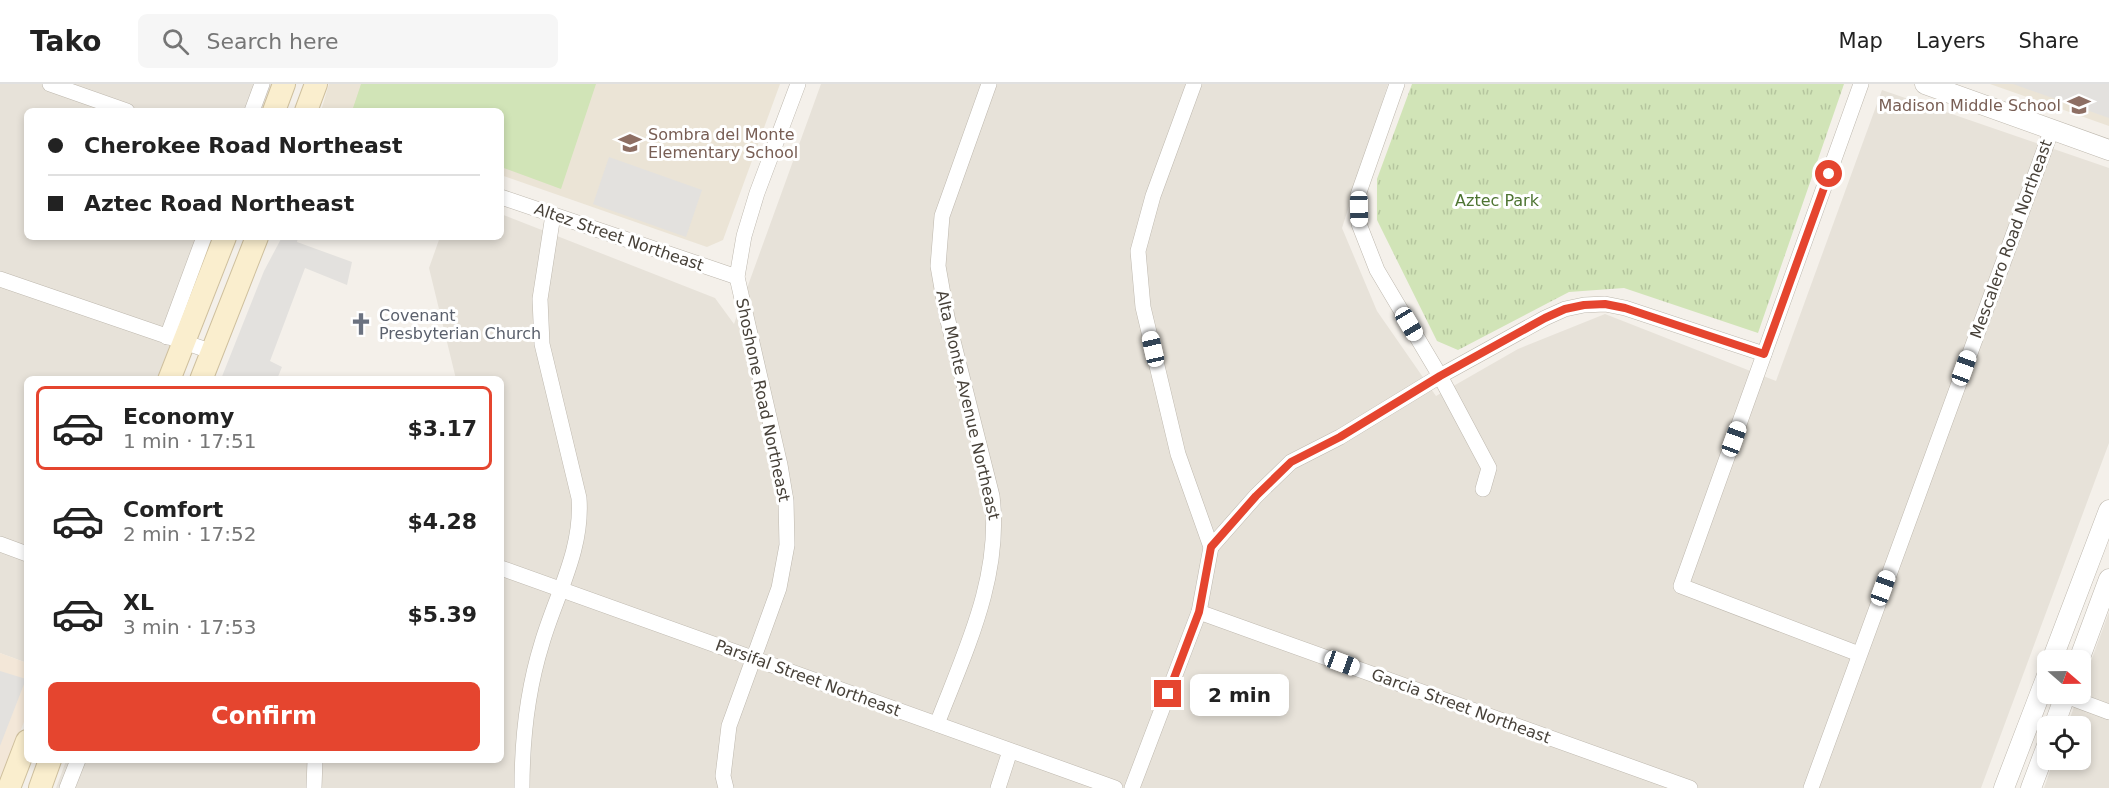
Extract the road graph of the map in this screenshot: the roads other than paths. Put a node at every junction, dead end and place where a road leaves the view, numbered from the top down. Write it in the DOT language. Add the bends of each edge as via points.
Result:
graph roads {
  1 [pos="50,84"];
  2 [pos="262,84"];
  3 [pos="284,84"];
  4 [pos="316,84"];
  5 [pos="798,84"];
  6 [pos="989,84"];
  7 [pos="1194,84"];
  8 [pos="1397,84"];
  9 [pos="1861,84"];
  10 [pos="1925,84"];
  11 [pos="118,108"];
  12 [pos="253,108"];
  13 [pos="275,108"];
  14 [pos="307,108"];
  15 [pos="2052,129"];
  16 [pos="2109,150"];
  17 [pos="504,197"];
  18 [pos="553,215"];
  19 [pos="203,240"];
  20 [pos="224,240"];
  21 [pos="256,240"];
  22 [pos="737,277"];
  23 [pos="0,279"];
  24 [pos="176,340"];
  25 [pos="213,352"];
  26 [pos="1764,354"];
  27 [pos="170,376"];
  28 [pos="203,376"];
  29 [pos="1440,376"];
  30 [pos="1483,489"];
  31 [pos="2109,510"];
  32 [pos="0,544"];
  33 [pos="1211,547"];
  34 [pos="24,553"];
  35 [pos="504,569"];
  36 [pos="2109,579"];
  37 [pos="561,589"];
  38 [pos="1199,612"];
  39 [pos="2056,650"];
  40 [pos="2083,650"];
  41 [pos="1859,654"];
  42 [pos="753,658"];
  43 [pos="2046,704"];
  44 [pos="2091,704"];
  45 [pos="2109,712"];
  46 [pos="937,724"];
  47 [pos="24,749"];
  48 [pos="1010,751"];
  49 [pos="49,763"];
  50 [pos="77,763"];
  51 [pos="315,763"];
  52 [pos="2038,770"];
  53 [pos="9,788"];
  54 [pos="40,788"];
  55 [pos="67,788"];
  56 [pos="314,788"];
  57 [pos="522,788"];
  58 [pos="726,788"];
  59 [pos="998,788"];
  60 [pos="1115,788"];
  61 [pos="1132,788"];
  62 [pos="1689,788"];
  63 [pos="1811,788"];
  64 [pos="2004,788"];
  65 [pos="2031,788"];
  1 -- 11 [label="street"];
  2 -- 12 [label="street"];
  3 -- 13 [label="main road"];
  4 -- 14 [label="main road"];
  5 -- 22 [label="street, Shoshone Road Northeast" via="757,193"];
  6 -- 46 [label="street, Alta Monte Avenue Northeast" via="942,216 938,266 992,496 996,526 993,563 982,604"];
  7 -- 33 [label="street" via="1153,196 1138,251 1143,307 1178,454"];
  8 -- 29 [label="street" via="1358,195 1359,224 1377,270"];
  9 -- 26 [label="street"];
  10 -- 15 [label="street"];
  15 -- 16 [label="street"];
  15 -- 41 [label="street, Mescalero Road Northeast"];
  17 -- 18 [label="street, Altez Street Northeast"];
  18 -- 22 [label="street, Altez Street Northeast"];
  18 -- 37 [label="street" via="540,299 542,344 579,498 580,518"];
  19 -- 24 [label="street"];
  20 -- 24 [label="main road"];
  21 -- 25 [label="main road"];
  22 -- 42 [label="street, Shoshone Road Northeast" via="786,501 787,545 779,588"];
  23 -- 24 [label="street"];
  24 -- 25 [label="street"];
  24 -- 27 [label="main road"];
  25 -- 28 [label="main road"];
  26 -- 29 [label="street" via="1625,308 1584,305 1545,318"];
  26 -- 41 [label="street" via="1681,586"];
  29 -- 30 [label="street" via="1489,468"];
  29 -- 33 [label="street" via="1291,462"];
  31 -- 39 [label="street"];
  32 -- 34 [label="street"];
  33 -- 38 [label="street"];
  35 -- 37 [label="street, Parsifal Street Northeast"];
  36 -- 40 [label="street"];
  37 -- 42 [label="street, Parsifal Street Northeast"];
  37 -- 57 [label="street" via="528,698"];
  38 -- 61 [label="street"];
  38 -- 62 [label="street, Garcia Street Northeast"];
  41 -- 63 [label="street, Mescalero Road Northeast"];
  42 -- 46 [label="street, Parsifal Street Northeast"];
  42 -- 58 [label="street, Shoshone Road Northeast" via="729,726 723,776"];
  43 -- 64 [label="street"];
  44 -- 45 [label="street"];
  46 -- 48 [label="street, Parsifal Street Northeast"];
  47 -- 53 [label="main road"];
  48 -- 59 [label="street"];
  48 -- 60 [label="street, Parsifal Street Northeast"];
  49 -- 54 [label="main road"];
  50 -- 55 [label="street"];
  51 -- 56 [label="street"];
  52 -- 65 [label="street"];
}
